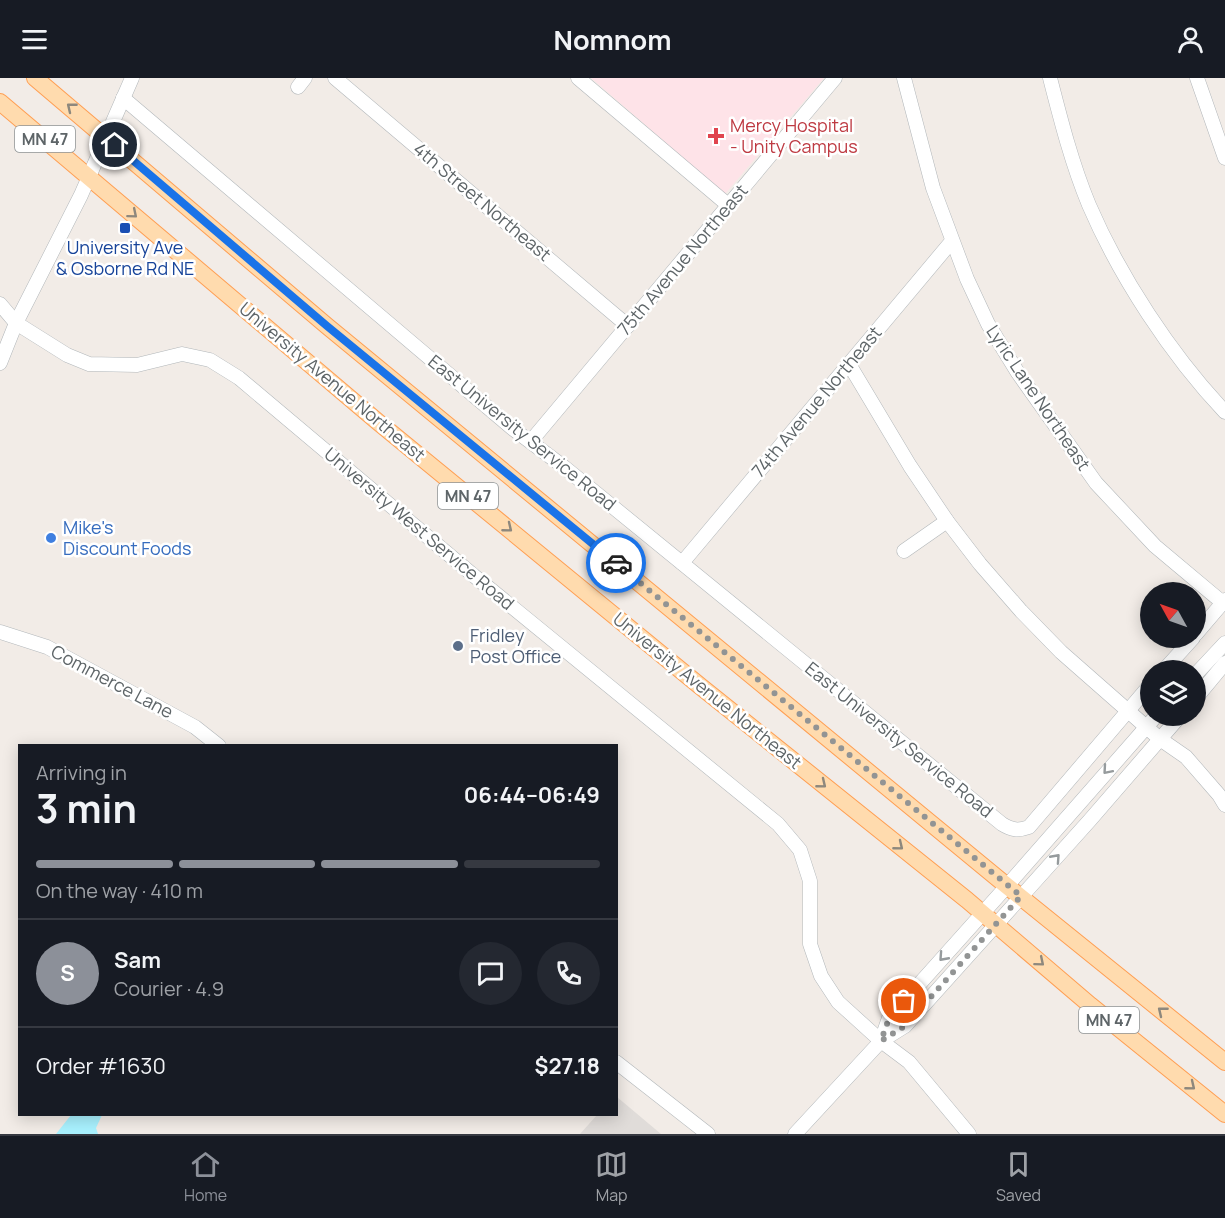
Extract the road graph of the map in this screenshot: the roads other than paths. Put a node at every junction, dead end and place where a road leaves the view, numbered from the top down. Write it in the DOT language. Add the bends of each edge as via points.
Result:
graph roads {
  1 [pos="34,78"];
  2 [pos="132,78"];
  3 [pos="335,78"];
  4 [pos="578,78"];
  5 [pos="835,78"];
  6 [pos="904,78"];
  7 [pos="1050,78"];
  8 [pos="1197,78"];
  9 [pos="123,98"];
  10 [pos="0,102"];
  11 [pos="105,137"];
  12 [pos="1225,158"];
  13 [pos="88,176"];
  14 [pos="728,205"];
  15 [pos="952,241"];
  16 [pos="0,304"];
  17 [pos="16,323"];
  18 [pos="628,326"];
  19 [pos="0,363"];
  20 [pos="849,363"];
  21 [pos="1225,412"];
  22 [pos="531,441"];
  23 [pos="947,521"];
  24 [pos="904,550"];
  25 [pos="682,563"];
  26 [pos="1224,602"];
  27 [pos="1206,622"];
  28 [pos="0,632"];
  29 [pos="1225,643"];
  30 [pos="1183,648"];
  31 [pos="1173,660"];
  32 [pos="1206,663"];
  33 [pos="1225,663"];
  34 [pos="1206,686"];
  35 [pos="1140,697"];
  36 [pos="1128,711"];
  37 [pos="1140,716"];
  38 [pos="1147,726"];
  39 [pos="1154,726"];
  40 [pos="1171,726"];
  41 [pos="1160,739"];
  42 [pos="216,744"];
  43 [pos="1225,805"];
  44 [pos="1007,886"];
  45 [pos="1021,896"];
  46 [pos="982,913"];
  47 [pos="995,925"];
  48 [pos="881,1041"];
  49 [pos="1225,1062"];
  50 [pos="618,1064"];
  51 [pos="1225,1114"];
  52 [pos="708,1134"];
  53 [pos="795,1134"];
  54 [pos="969,1134"];
  11 -- 1 [label="main road, MN 47, one-way"];
  2 -- 9 [label="street"];
  3 -- 18 [label="street, 4th Street Northeast"];
  4 -- 14 [label="street"];
  5 -- 14 [label="street, 75th Avenue Northeast"];
  6 -- 15 [label="street, Lyric Lane Northeast" via="924,157"];
  7 -- 21 [label="street" via="1089,206 1147,310 1179,358"];
  8 -- 12 [label="street"];
  9 -- 11 [label="street"];
  9 -- 22 [label="street, East University Service Road"];
  10 -- 13 [label="main road, University Avenue Northeast / MN 47"];
  11 -- 13 [label="street"];
  11 -- 44 [label="main road, MN 47" via="327,326"];
  13 -- 17 [label="street"];
  13 -- 46 [label="main road, University Avenue Northeast / MN 47, one-way" via="378,422"];
  14 -- 18 [label="street, 75th Avenue Northeast"];
  15 -- 20 [label="street, 74th Avenue Northeast"];
  15 -- 26 [label="street, Lyric Lane Northeast" via="988,324 1096,483 1155,546"];
  16 -- 17 [label="street, University West Service Road"];
  17 -- 19 [label="street"];
  17 -- 48 [label="street, University West Service Road" via="89,364 137,365 182,354 210,360 239,378 778,824 800,850 810,881 810,944 821,976 838,1002"];
  18 -- 22 [label="street, 75th Avenue Northeast"];
  20 -- 23 [label="street"];
  20 -- 25 [label="street, 74th Avenue Northeast"];
  22 -- 25 [label="street, East University Service Road"];
  23 -- 24 [label="street"];
  23 -- 36 [label="street" via="1021,611"];
  25 -- 36 [label="street, East University Service Road" via="1011,829 1029,827"];
  26 -- 27 [label="street"];
  28 -- 42 [label="street, Commerce Lane" via="47,647 192,725"];
  29 -- 32 [label="street"];
  30 -- 31 [label="street"];
  33 -- 34 [label="street"];
  35 -- 36 [label="street"];
  36 -- 37 [label="street"];
  38 -- 44 [label="street, one-way"];
  39 -- 41 [label="street"];
  40 -- 41 [label="street"];
  41 -- 43 [label="street" via="1186,757"];
  45 -- 41 [label="street, one-way"];
  44 -- 45 [label="main road, MN 47"];
  44 -- 46 [label="street"];
  45 -- 47 [label="street"];
  49 -- 45 [label="main road, MN 47, one-way"];
  46 -- 47 [label="main road, University Avenue Northeast / MN 47"];
  46 -- 48 [label="street, one-way" via="889,1018"];
  47 -- 48 [label="street" via="905,1026"];
  47 -- 51 [label="main road, University Avenue Northeast / MN 47, one-way"];
  48 -- 53 [label="street"];
  48 -- 54 [label="street, University West Service Road" via="909,1062"];
  50 -- 52 [label="street"];
}
